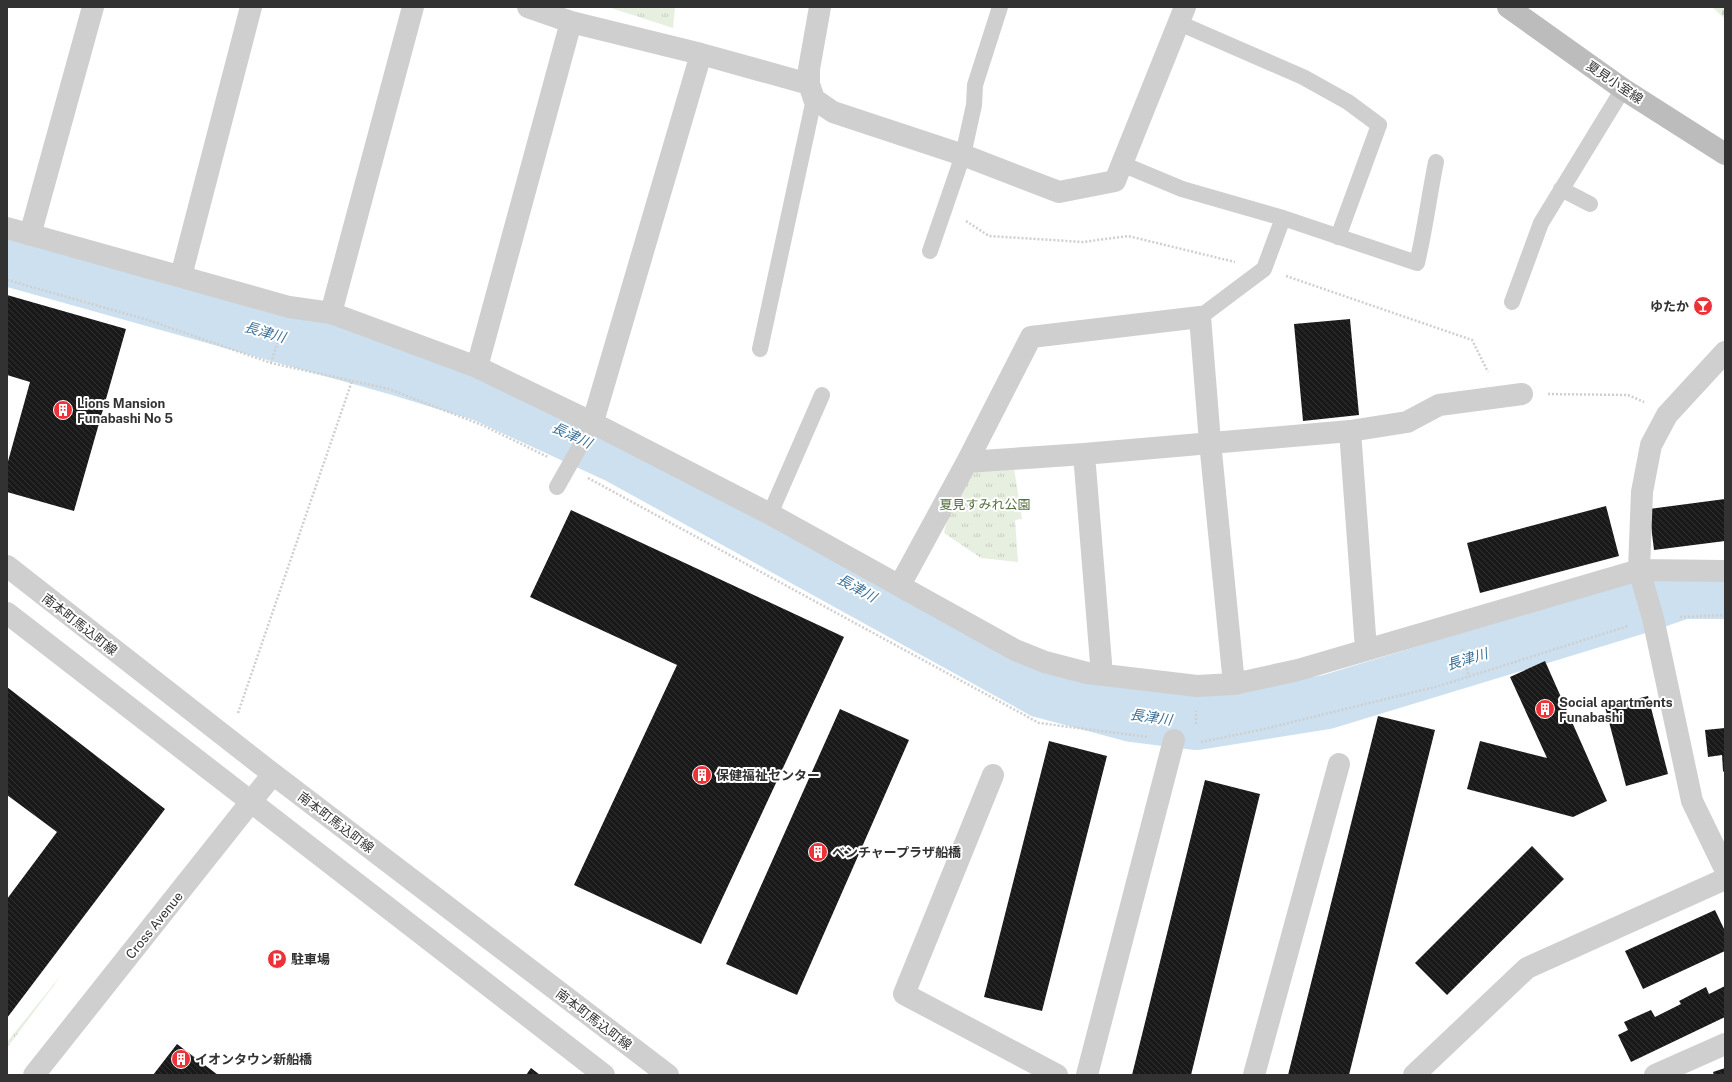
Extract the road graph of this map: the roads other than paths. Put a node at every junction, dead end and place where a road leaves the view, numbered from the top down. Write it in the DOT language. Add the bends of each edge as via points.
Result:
graph roads {
  1 [pos="93,7"];
  2 [pos="251,7"];
  3 [pos="413,7"];
  4 [pos="528,7"];
  5 [pos="820,7"];
  6 [pos="1000,7"];
  7 [pos="1508,7"];
  8 [pos="1182,15"];
  9 [pos="570,22"];
  10 [pos="701,54"];
  11 [pos="1623,89"];
  12 [pos="812,91"];
  13 [pos="1725,154"];
  14 [pos="963,155"];
  15 [pos="1436,162"];
  16 [pos="1122,164"];
  17 [pos="1561,189"];
  18 [pos="1590,204"];
  19 [pos="1283,218"];
  20 [pos="7,228"];
  21 [pos="30,235"];
  22 [pos="1338,237"];
  23 [pos="930,251"];
  24 [pos="180,276"];
  25 [pos="1512,302"];
  26 [pos="331,314"];
  27 [pos="1200,317"];
  28 [pos="760,349"];
  29 [pos="1725,352"];
  30 [pos="477,367"];
  31 [pos="1522,394"];
  32 [pos="822,395"];
  33 [pos="593,424"];
  34 [pos="1350,431"];
  35 [pos="1210,442"];
  36 [pos="1084,454"];
  37 [pos="967,462"];
  38 [pos="557,487"];
  39 [pos="770,514"];
  40 [pos="7,566"];
  41 [pos="1725,571"];
  42 [pos="1641,577"];
  43 [pos="900,585"];
  44 [pos="7,613"];
  45 [pos="1366,649"];
  46 [pos="1102,675"];
  47 [pos="1234,684"];
  48 [pos="1174,740"];
  49 [pos="1339,764"];
  50 [pos="273,774"];
  51 [pos="993,775"];
  52 [pos="251,802"];
  53 [pos="1725,869"];
  54 [pos="1725,879"];
  55 [pos="1725,1044"];
  56 [pos="34,1075"];
  57 [pos="604,1075"];
  58 [pos="668,1075"];
  59 [pos="1057,1075"];
  60 [pos="1087,1075"];
  61 [pos="1254,1075"];
  62 [pos="1414,1075"];
  63 [pos="1656,1075"];
  1 -- 21 [label="street"];
  2 -- 24 [label="street"];
  3 -- 26 [label="street"];
  4 -- 9 [label="street"];
  5 -- 12 [label="street" via="809,69"];
  6 -- 14 [label="lane" via="975,85 974,105"];
  7 -- 11 [label="main road, 夏見小室線"];
  8 -- 16 [label="street"];
  8 -- 22 [label="lane" via="1348,102 1379,125"];
  9 -- 10 [label="street"];
  9 -- 30 [label="street"];
  10 -- 12 [label="street"];
  10 -- 33 [label="street"];
  11 -- 13 [label="main road, 夏見小室線"];
  11 -- 17 [label="lane"];
  12 -- 14 [label="street" via="834,112"];
  12 -- 28 [label="lane"];
  14 -- 16 [label="street" via="1059,192 1115,181"];
  14 -- 23 [label="lane"];
  15 -- 22 [label="lane" via="1416,263"];
  16 -- 19 [label="lane" via="1182,189"];
  17 -- 18 [label="lane"];
  17 -- 25 [label="lane" via="1541,223"];
  19 -- 22 [label="lane"];
  19 -- 27 [label="lane" via="1264,269"];
  20 -- 21 [label="street"];
  21 -- 24 [label="street"];
  24 -- 26 [label="street" via="289,307"];
  26 -- 30 [label="street"];
  27 -- 35 [label="street"];
  27 -- 37 [label="street" via="1031,337"];
  29 -- 42 [label="street" via="1667,415 1651,445 1642,492"];
  30 -- 33 [label="street"];
  31 -- 34 [label="street" via="1440,405 1407,422"];
  32 -- 39 [label="lane"];
  33 -- 38 [label="lane"];
  33 -- 39 [label="street"];
  34 -- 35 [label="street"];
  34 -- 45 [label="street"];
  35 -- 36 [label="street"];
  35 -- 47 [label="street"];
  36 -- 37 [label="street"];
  36 -- 46 [label="street"];
  37 -- 43 [label="street"];
  39 -- 43 [label="street"];
  40 -- 50 [label="street, 南本町馬込町線"];
  41 -- 42 [label="street"];
  42 -- 45 [label="street"];
  42 -- 53 [label="street" via="1653,617 1692,801"];
  43 -- 46 [label="street" via="1015,650 1044,662"];
  44 -- 52 [label="street"];
  45 -- 47 [label="street" via="1298,670"];
  46 -- 47 [label="street" via="1196,686"];
  48 -- 60 [label="street"];
  49 -- 61 [label="street"];
  50 -- 52 [label="street, Cross Avenue"];
  50 -- 58 [label="street, 南本町馬込町線"];
  51 -- 59 [label="street" via="904,994"];
  52 -- 56 [label="street, Cross Avenue"];
  52 -- 57 [label="street"];
  54 -- 62 [label="street" via="1526,968"];
  55 -- 63 [label="street"];
}
